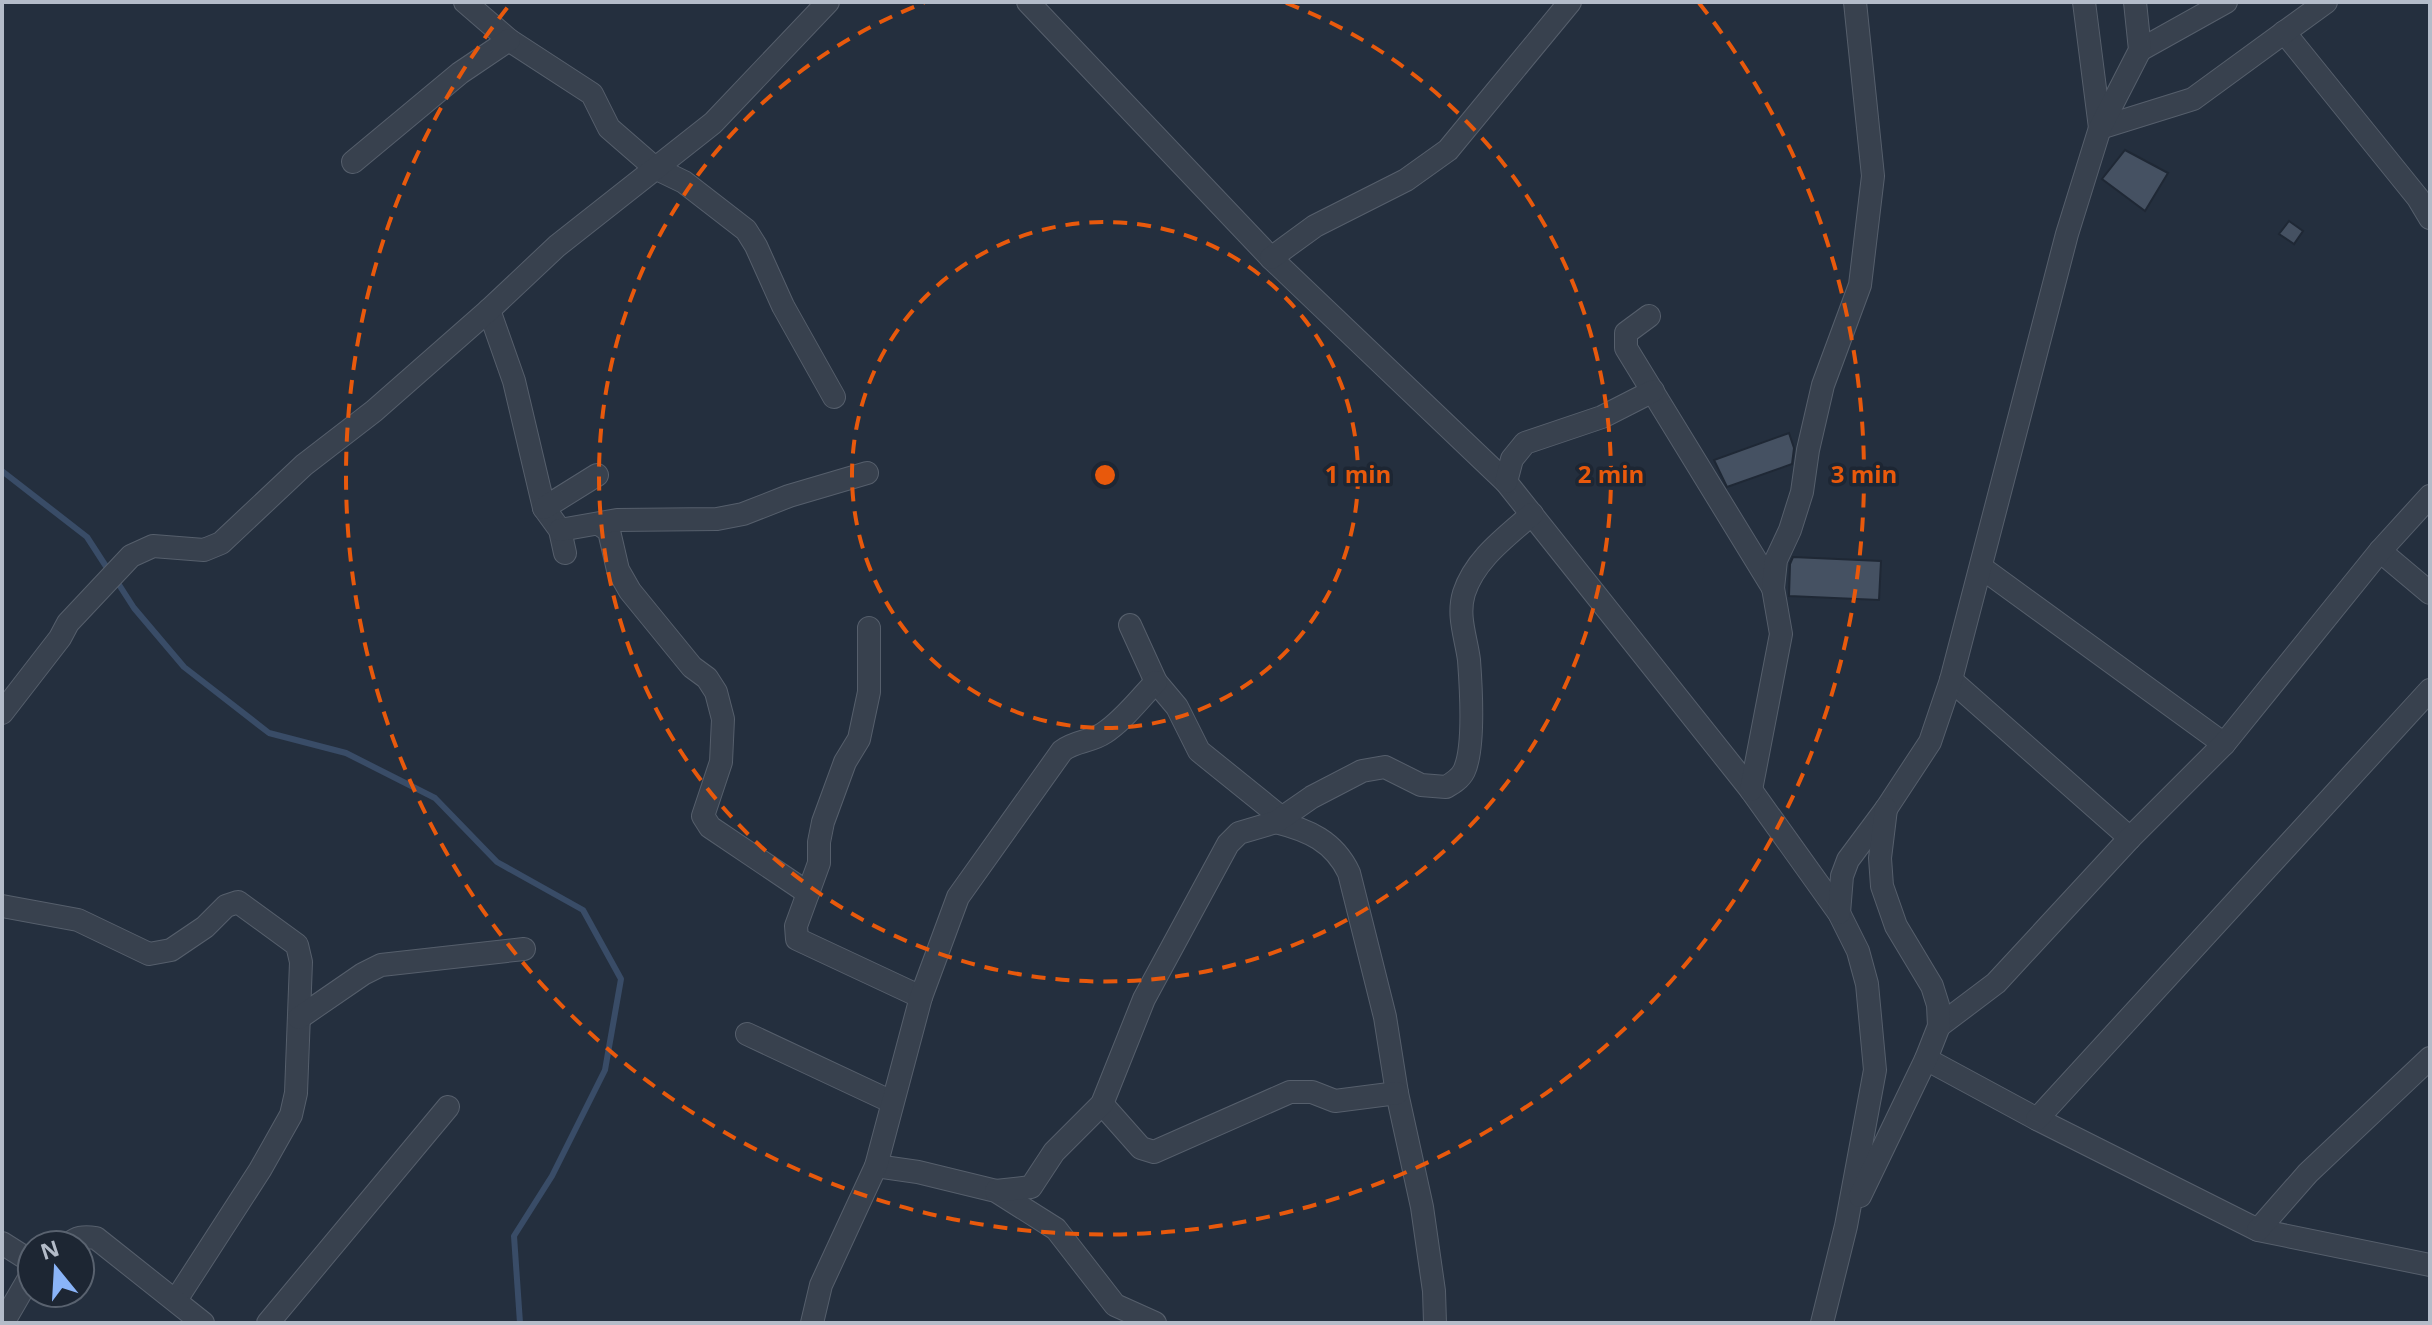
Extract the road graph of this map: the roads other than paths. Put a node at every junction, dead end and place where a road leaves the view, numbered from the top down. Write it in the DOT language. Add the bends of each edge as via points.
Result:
graph roads {
  1 [pos="465,2"];
  2 [pos="828,2"];
  3 [pos="1028,2"];
  4 [pos="1570,2"];
  5 [pos="1855,2"];
  6 [pos="2084,2"];
  7 [pos="2135,2"];
  8 [pos="2226,2"];
  9 [pos="2326,2"];
  10 [pos="2284,32"];
  11 [pos="509,40"];
  12 [pos="2140,50"];
  13 [pos="2100,128"];
  14 [pos="353,162"];
  15 [pos="655,168"];
  16 [pos="2430,218"];
  17 [pos="1271,258"];
  18 [pos="489,310"];
  19 [pos="1649,316"];
  20 [pos="1653,391"];
  21 [pos="834,397"];
  22 [pos="867,473"];
  23 [pos="597,475"];
  24 [pos="1506,482"];
  25 [pos="2430,496"];
  26 [pos="544,508"];
  27 [pos="1532,514"];
  28 [pos="599,524"];
  29 [pos="560,530"];
  30 [pos="2380,551"];
  31 [pos="565,553"];
  32 [pos="1982,568"];
  33 [pos="1773,588"];
  34 [pos="2430,593"];
  35 [pos="1130,625"];
  36 [pos="869,628"];
  37 [pos="1951,680"];
  38 [pos="1156,682"];
  39 [pos="2430,690"];
  40 [pos="2,713"];
  41 [pos="2224,744"];
  42 [pos="1751,790"];
  43 [pos="1312,797"];
  44 [pos="1886,809"];
  45 [pos="1279,820"];
  46 [pos="1305,830"];
  47 [pos="2130,838"];
  48 [pos="808,893"];
  49 [pos="2,906"];
  50 [pos="1839,913"];
  51 [pos="524,949"];
  52 [pos="921,997"];
  53 [pos="299,1018"];
  54 [pos="1939,1026"];
  55 [pos="747,1034"];
  56 [pos="2430,1058"];
  57 [pos="1926,1059"];
  58 [pos="1397,1093"];
  59 [pos="892,1102"];
  60 [pos="1102,1104"];
  61 [pos="448,1107"];
  62 [pos="2037,1119"];
  63 [pos="876,1166"];
  64 [pos="996,1191"];
  65 [pos="1846,1226"];
  66 [pos="2258,1230"];
  67 [pos="96,1238"];
  68 [pos="2430,1265"];
  69 [pos="176,1300"];
  70 [pos="16,1301"];
  71 [pos="3,1323"];
  72 [pos="203,1323"];
  73 [pos="268,1323"];
  74 [pos="812,1323"];
  75 [pos="1155,1323"];
  76 [pos="1435,1323"];
  77 [pos="1822,1323"];
  1 -- 11 [label="street"];
  2 -- 15 [label="street" via="713,123"];
  3 -- 17 [label="street"];
  4 -- 17 [label="street" via="1448,150 1406,180 1315,226"];
  5 -- 33 [label="street" via="1873,176 1860,285 1823,385 1802,492 1776,560"];
  6 -- 13 [label="street"];
  7 -- 12 [label="street"];
  8 -- 12 [label="street"];
  9 -- 10 [label="street"];
  10 -- 13 [label="street" via="2193,99"];
  10 -- 16 [label="street"];
  11 -- 14 [label="street" via="460,73"];
  11 -- 15 [label="street" via="592,94 609,128"];
  12 -- 13 [label="street"];
  13 -- 32 [label="street" via="2067,234"];
  15 -- 18 [label="street" via="557,246"];
  15 -- 21 [label="street" via="684,182 746,230"];
  17 -- 24 [label="street"];
  18 -- 26 [label="street" via="514,381"];
  18 -- 40 [label="street" via="304,465 221,543 204,550 153,546 131,556 68,623"];
  19 -- 20 [label="street" via="1626,333 1624,341"];
  20 -- 24 [label="street" via="1602,417 1525,443 1512,459"];
  20 -- 33 [label="street"];
  22 -- 28 [label="street" via="717,519"];
  23 -- 26 [label="street"];
  24 -- 27 [label="street"];
  25 -- 30 [label="street"];
  26 -- 29 [label="street"];
  27 -- 42 [label="street"];
  27 -- 43 [label="street" via="1488,553 1464,593 1461,619 1469,660 1471,747 1463,772 1446,787 1421,785 1385,767 1362,771"];
  28 -- 29 [label="street"];
  28 -- 48 [label="street" via="609,531 618,570 630,591 716,692 723,719 721,762 703,816 710,827"];
  29 -- 31 [label="street"];
  30 -- 34 [label="street"];
  30 -- 41 [label="street"];
  32 -- 37 [label="street"];
  32 -- 41 [label="street"];
  33 -- 42 [label="street" via="1781,634"];
  35 -- 38 [label="street"];
  36 -- 48 [label="street" via="869,692 859,739 823,822 819,863"];
  37 -- 44 [label="street" via="1930,742"];
  37 -- 47 [label="street"];
  38 -- 45 [label="street" via="1177,707 1199,751"];
  38 -- 52 [label="street" via="1108,731 1062,751 958,897"];
  39 -- 62 [label="street"];
  41 -- 47 [label="street"];
  42 -- 50 [label="street"];
  43 -- 45 [label="street"];
  43 -- 46 [label="street"];
  44 -- 50 [label="street" via="1848,860"];
  44 -- 54 [label="street" via="1882,886 1896,926 1932,986"];
  45 -- 46 [label="street"];
  45 -- 60 [label="street" via="1239,833 1219,858 1144,999"];
  46 -- 58 [label="street" via="1333,846 1349,873 1385,1017"];
  47 -- 54 [label="street" via="1996,983"];
  48 -- 52 [label="street" via="797,939"];
  49 -- 53 [label="street" via="78,920 149,954 171,950 238,902 297,945"];
  50 -- 65 [label="street" via="1867,984 1875,1070"];
  51 -- 53 [label="street" via="381,965"];
  52 -- 59 [label="street"];
  53 -- 69 [label="street" via="291,1115"];
  54 -- 57 [label="street"];
  55 -- 59 [label="street"];
  56 -- 66 [label="street" via="2308,1173"];
  57 -- 62 [label="street"];
  57 -- 65 [label="street"];
  58 -- 60 [label="street" via="1335,1101 1312,1092 1290,1092 1154,1152 1141,1148"];
  58 -- 76 [label="street" via="1422,1207"];
  59 -- 63 [label="street"];
  60 -- 64 [label="street" via="1054,1152 1031,1187"];
  61 -- 73 [label="street"];
  62 -- 66 [label="street"];
  63 -- 64 [label="street"];
  63 -- 74 [label="street" via="821,1285"];
  64 -- 75 [label="street" via="1056,1229 1115,1305"];
  65 -- 77 [label="street"];
  66 -- 68 [label="street"];
  67 -- 69 [label="street"];
  69 -- 72 [label="street"];
  70 -- 71 [label="street"];
}
